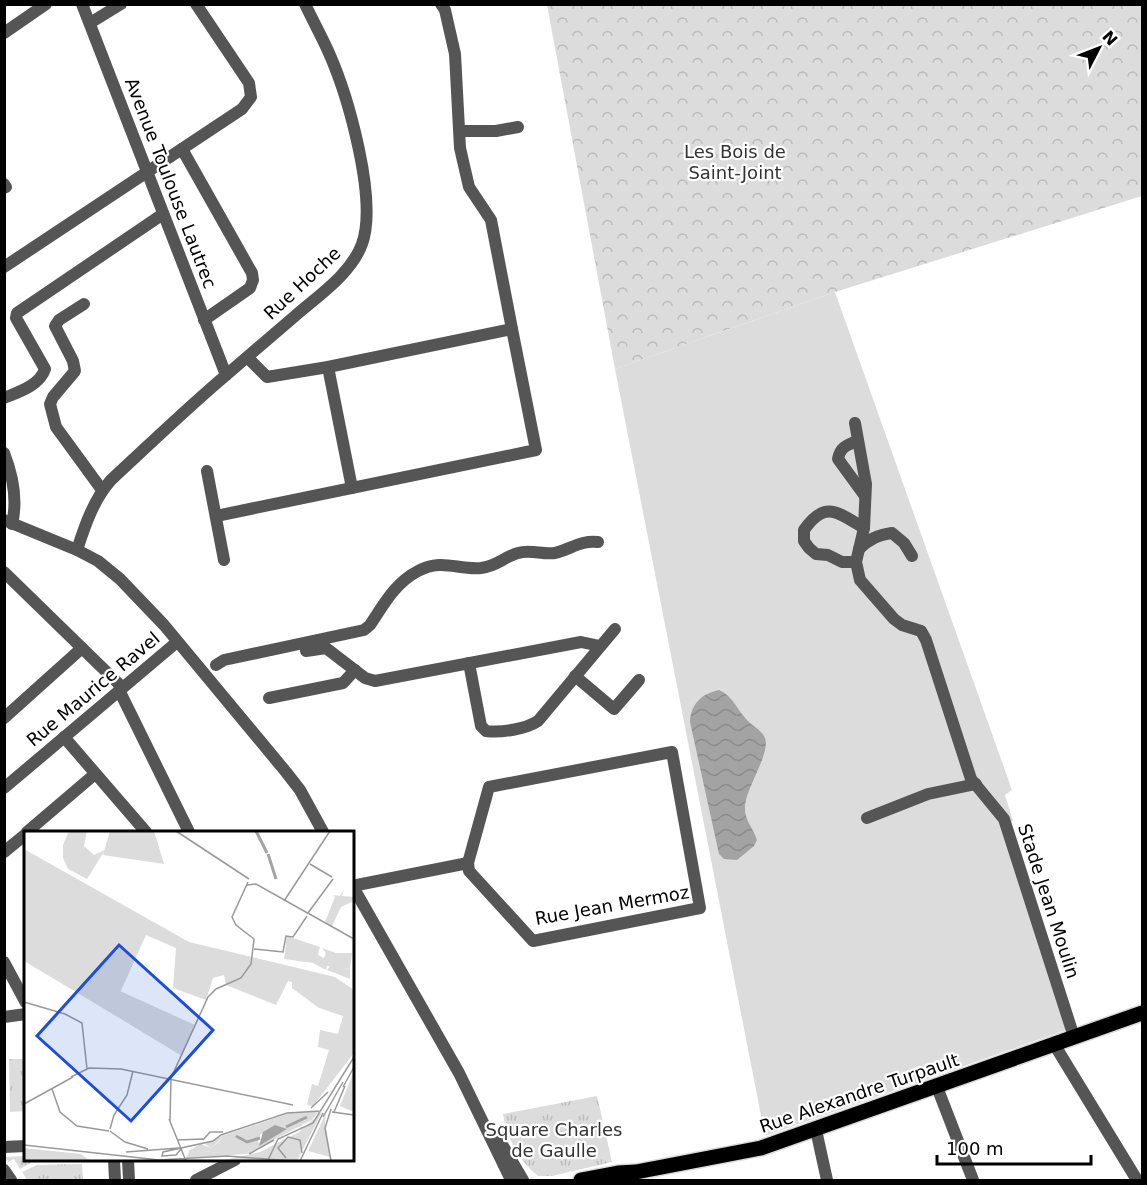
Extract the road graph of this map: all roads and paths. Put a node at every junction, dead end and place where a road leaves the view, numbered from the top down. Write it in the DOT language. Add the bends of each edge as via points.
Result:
graph roads {
  1 [pos="46,4"];
  2 [pos="82,4"];
  3 [pos="121,4"];
  4 [pos="196,4"];
  5 [pos="305,4"];
  6 [pos="441,4"];
  7 [pos="90,24"];
  8 [pos="4,33"];
  9 [pos="518,127"];
  10 [pos="460,131"];
  11 [pos="182,149"];
  12 [pos="147,172"];
  13 [pos="163,214"];
  14 [pos="4,267"];
  15 [pos="84,304"];
  16 [pos="204,320"];
  17 [pos="512,329"];
  18 [pos="248,358"];
  19 [pos="328,367"];
  20 [pos="226,375"];
  21 [pos="4,398"];
  22 [pos="855,423"];
  23 [pos="857,441"];
  24 [pos="4,453"];
  25 [pos="207,471"];
  26 [pos="352,488"];
  27 [pos="102,490"];
  28 [pos="865,496"];
  29 [pos="216,516"];
  30 [pos="7,522"];
  31 [pos="864,528"];
  32 [pos="598,542"];
  33 [pos="77,549"];
  34 [pos="859,549"];
  35 [pos="912,556"];
  36 [pos="224,560"];
  37 [pos="856,562"];
  38 [pos="4,572"];
  39 [pos="615,629"];
  40 [pos="177,642"];
  41 [pos="600,646"];
  42 [pos="82,648"];
  43 [pos="469,663"];
  44 [pos="216,665"];
  45 [pos="355,670"];
  46 [pos="204,674"];
  47 [pos="575,676"];
  48 [pos="639,680"];
  49 [pos="120,689"];
  50 [pos="269,699"];
  51 [pos="4,718"];
  52 [pos="64,737"];
  53 [pos="95,774"];
  54 [pos="976,784"];
  55 [pos="4,788"];
  56 [pos="867,818"];
  57 [pos="28,831"];
  58 [pos="145,831"];
  59 [pos="189,831"];
  60 [pos="322,831"];
  61 [pos="24,835"];
  62 [pos="4,852"];
  63 [pos="468,863"];
  64 [pos="354,885"];
  65 [pos="354,887"];
  66 [pos="4,962"];
  67 [pos="24,999"];
  68 [pos="1143,1013"];
  69 [pos="24,1014"];
  70 [pos="4,1017"];
  71 [pos="1074,1037"];
  72 [pos="1054,1044"];
  73 [pos="937,1087"];
  74 [pos="470,1095"];
  75 [pos="816,1130"];
  76 [pos="24,1146"];
  77 [pos="4,1147"];
  78 [pos="114,1161"];
  79 [pos="128,1161"];
  80 [pos="233,1161"];
  81 [pos="4,1170"];
  82 [pos="10,1180"];
  83 [pos="115,1180"];
  84 [pos="129,1180"];
  85 [pos="196,1180"];
  86 [pos="512,1180"];
  87 [pos="523,1180"];
  88 [pos="581,1180"];
  89 [pos="827,1180"];
  90 [pos="973,1180"];
  91 [pos="1137,1180"];
  1 -- 8 [label="street"];
  2 -- 7 [label="street, Avenue Toulouse Lautrec"];
  3 -- 7 [label="street"];
  4 -- 11 [label="street" via="249,83 251,97 242,109"];
  5 -- 18 [label="street, Rue Hoche" via="330,55 353,127 362,171 366,226 360,250 347,269"];
  6 -- 10 [label="street" via="455,54"];
  7 -- 12 [label="street, Avenue Toulouse Lautrec"];
  9 -- 10 [label="street"];
  10 -- 17 [label="street" via="469,187 491,220"];
  11 -- 12 [label="street"];
  11 -- 16 [label="street" via="253,280 250,288"];
  12 -- 13 [label="street, Avenue Toulouse Lautrec"];
  12 -- 14 [label="street"];
  13 -- 16 [label="street, Avenue Toulouse Lautrec"];
  13 -- 21 [label="street" via="17,313 16,318 45,369 25,389"];
  15 -- 27 [label="street" via="56,326 75,370 50,404 56,427"];
  16 -- 20 [label="street, Avenue Toulouse Lautrec"];
  17 -- 19 [label="street"];
  17 -- 26 [label="street" via="536,450"];
  18 -- 19 [label="street" via="267,377"];
  18 -- 20 [label="street, Rue Hoche"];
  19 -- 26 [label="street"];
  20 -- 27 [label="street, Rue Hoche"];
  22 -- 23 [label="street"];
  23 -- 28 [label="street"];
  23 -- 28 [label="street" via="843,447 838,459"];
  24 -- 30 [label="street" via="14,487 15,511"];
  25 -- 29 [label="street"];
  26 -- 29 [label="street"];
  27 -- 33 [label="street, Rue Hoche"];
  28 -- 31 [label="street"];
  29 -- 36 [label="street"];
  30 -- 33 [label="street"];
  31 -- 34 [label="street"];
  31 -- 37 [label="street" via="828,511 818,513 804,530 804,541 816,554"];
  32 -- 44 [label="street" via="587,541 554,553 520,552 483,568 435,565 409,576 364,630 224,660"];
  33 -- 40 [label="street" via="120,579"];
  34 -- 35 [label="street" via="868,540 892,533"];
  34 -- 37 [label="street"];
  37 -- 54 [label="street, Stade Jean Moulin" via="860,580 894,620 921,631 926,640"];
  38 -- 42 [label="street"];
  39 -- 41 [label="street"];
  40 -- 46 [label="street"];
  40 -- 49 [label="street, Rue Maurice Ravel"];
  41 -- 43 [label="street" via="581,642"];
  41 -- 47 [label="street"];
  42 -- 49 [label="street"];
  42 -- 51 [label="street"];
  43 -- 45 [label="street" via="375,681"];
  43 -- 47 [label="street" via="481,726 494,732 538,721"];
  44 -- 45 [label="street" via="326,648"];
  44 -- 46 [label="street"];
  45 -- 50 [label="street" via="343,683"];
  46 -- 60 [label="street" via="300,790"];
  47 -- 48 [label="street" via="614,709"];
  49 -- 52 [label="street, Rue Maurice Ravel"];
  49 -- 59 [label="street"];
  52 -- 53 [label="street"];
  52 -- 55 [label="street, Rue Maurice Ravel"];
  53 -- 57 [label="street"];
  53 -- 58 [label="street"];
  54 -- 56 [label="street" via="927,794"];
  54 -- 71 [label="street, Stade Jean Moulin" via="1004,819"];
  61 -- 62 [label="street"];
  63 -- 63 [label="street, Rue Jean Mermoz" via="469,871 533,941 700,908 672,752 489,787"];
  63 -- 64 [label="street"];
  65 -- 74 [label="street"];
  66 -- 67 [label="street"];
  68 -- 71 [label="main road, Rue Alexandre Turpault"];
  69 -- 70 [label="street"];
  71 -- 72 [label="main road, Rue Alexandre Turpault"];
  72 -- 73 [label="main road, Rue Alexandre Turpault"];
  72 -- 91 [label="street"];
  73 -- 75 [label="main road, Rue Alexandre Turpault"];
  73 -- 90 [label="street"];
  74 -- 86 [label="street"];
  74 -- 87 [label="street"];
  75 -- 88 [label="main road, Rue Alexandre Turpault" via="761,1148"];
  75 -- 89 [label="street"];
  76 -- 77 [label="street"];
  78 -- 83 [label="street"];
  79 -- 84 [label="street"];
  80 -- 85 [label="street"];
  81 -- 82 [label="street"];
}
